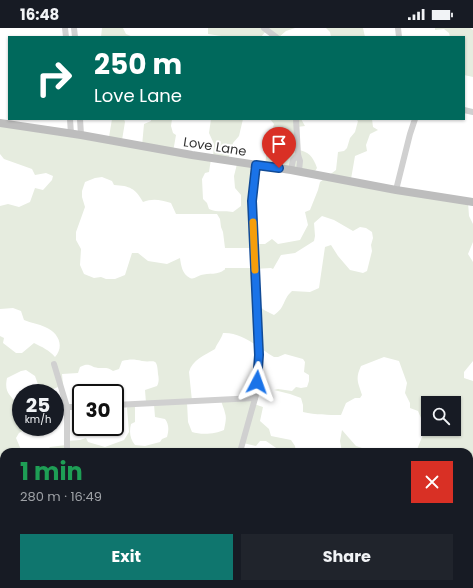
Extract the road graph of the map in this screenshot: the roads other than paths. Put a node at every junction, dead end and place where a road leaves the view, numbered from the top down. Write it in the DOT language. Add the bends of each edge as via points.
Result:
graph roads {
  1 [pos="264,28"];
  2 [pos="275,36"];
  3 [pos="70,120"];
  4 [pos="80,120"];
  5 [pos="296,120"];
  6 [pos="415,120"];
  7 [pos="0,123"];
  8 [pos="71,134"];
  9 [pos="81,135"];
  10 [pos="256,165"];
  11 [pos="295,171"];
  12 [pos="396,190"];
  13 [pos="473,202"];
  14 [pos="54,364"];
  15 [pos="255,398"];
  16 [pos="124,405"];
  17 [pos="68,407"];
  18 [pos="72,407"];
  19 [pos="67,448"];
  20 [pos="241,448"];
  1 -- 2 [label="street"];
  3 -- 8 [label="street"];
  4 -- 9 [label="street"];
  5 -- 11 [label="street" via="298,155 293,160"];
  6 -- 12 [label="street"];
  7 -- 8 [label="street, Love Lane"];
  8 -- 9 [label="street, Love Lane"];
  9 -- 10 [label="street, Love Lane"];
  10 -- 11 [label="street, Love Lane"];
  10 -- 15 [label="street" via="252,201 259,355"];
  11 -- 12 [label="street, Love Lane"];
  12 -- 13 [label="street, Love Lane"];
  14 -- 17 [label="street"];
  15 -- 16 [label="street"];
  15 -- 20 [label="street"];
  17 -- 18 [label="street"];
  17 -- 19 [label="street"];
}
